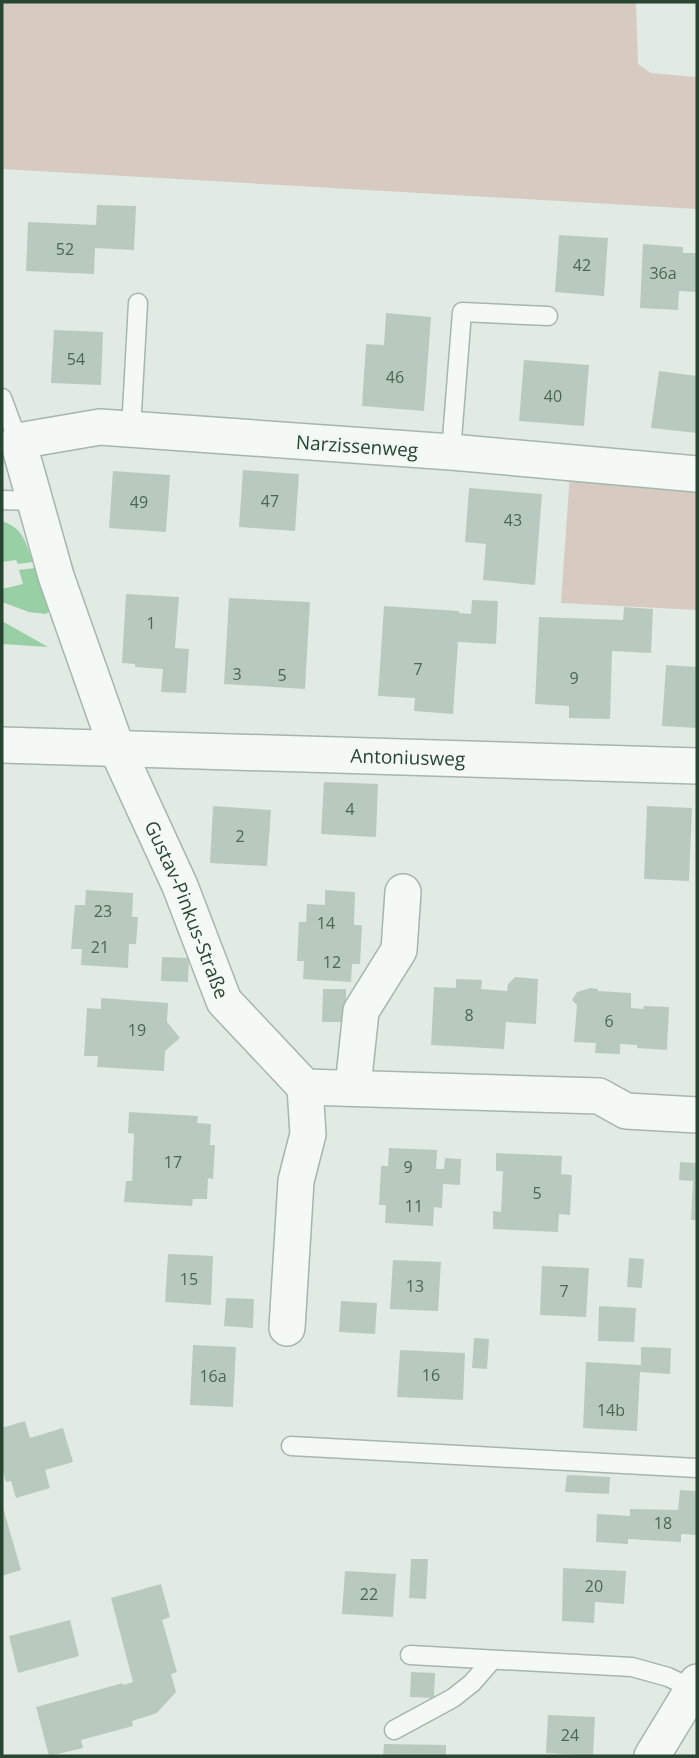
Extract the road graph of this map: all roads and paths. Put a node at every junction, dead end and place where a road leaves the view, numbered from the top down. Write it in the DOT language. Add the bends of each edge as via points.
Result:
graph roads {
  1 [pos="138,303"];
  2 [pos="548,316"];
  3 [pos="2,398"];
  4 [pos="131,430"];
  5 [pos="18,441"];
  6 [pos="451,452"];
  7 [pos="697,474"];
  8 [pos="18,500"];
  9 [pos="2,745"];
  10 [pos="117,749"];
  11 [pos="697,766"];
  12 [pos="403,892"];
  13 [pos="305,1087"];
  14 [pos="353,1087"];
  15 [pos="697,1115"];
  16 [pos="287,1328"];
  17 [pos="291,1446"];
  18 [pos="697,1468"];
  19 [pos="410,1655"];
  20 [pos="492,1660"];
  21 [pos="695,1686"];
  22 [pos="394,1730"];
  23 [pos="652,1756"];
  1 -- 4 [label="lane"];
  2 -- 6 [label="lane" via="462,312"];
  3 -- 5 [label="lane"];
  4 -- 5 [label="street, Narzissenweg" via="100,427"];
  4 -- 6 [label="street, Narzissenweg"];
  5 -- 8 [label="street, Gustav-Pinkus-Straße"];
  6 -- 7 [label="street, Narzissenweg"];
  8 -- 10 [label="street, Gustav-Pinkus-Straße" via="56,576"];
  9 -- 10 [label="street"];
  10 -- 11 [label="street, Antoniusweg"];
  10 -- 13 [label="street, Gustav-Pinkus-Straße" via="180,886 224,1001"];
  12 -- 14 [label="street" via="399,950 361,1011"];
  13 -- 14 [label="street"];
  13 -- 16 [label="street" via="308,1134 296,1181"];
  14 -- 15 [label="street" via="599,1096 626,1111"];
  17 -- 18 [label="lane"];
  19 -- 20 [label="lane"];
  20 -- 21 [label="lane" via="632,1667"];
  20 -- 22 [label="lane" via="453,1698"];
  21 -- 23 [label="street"];
}
